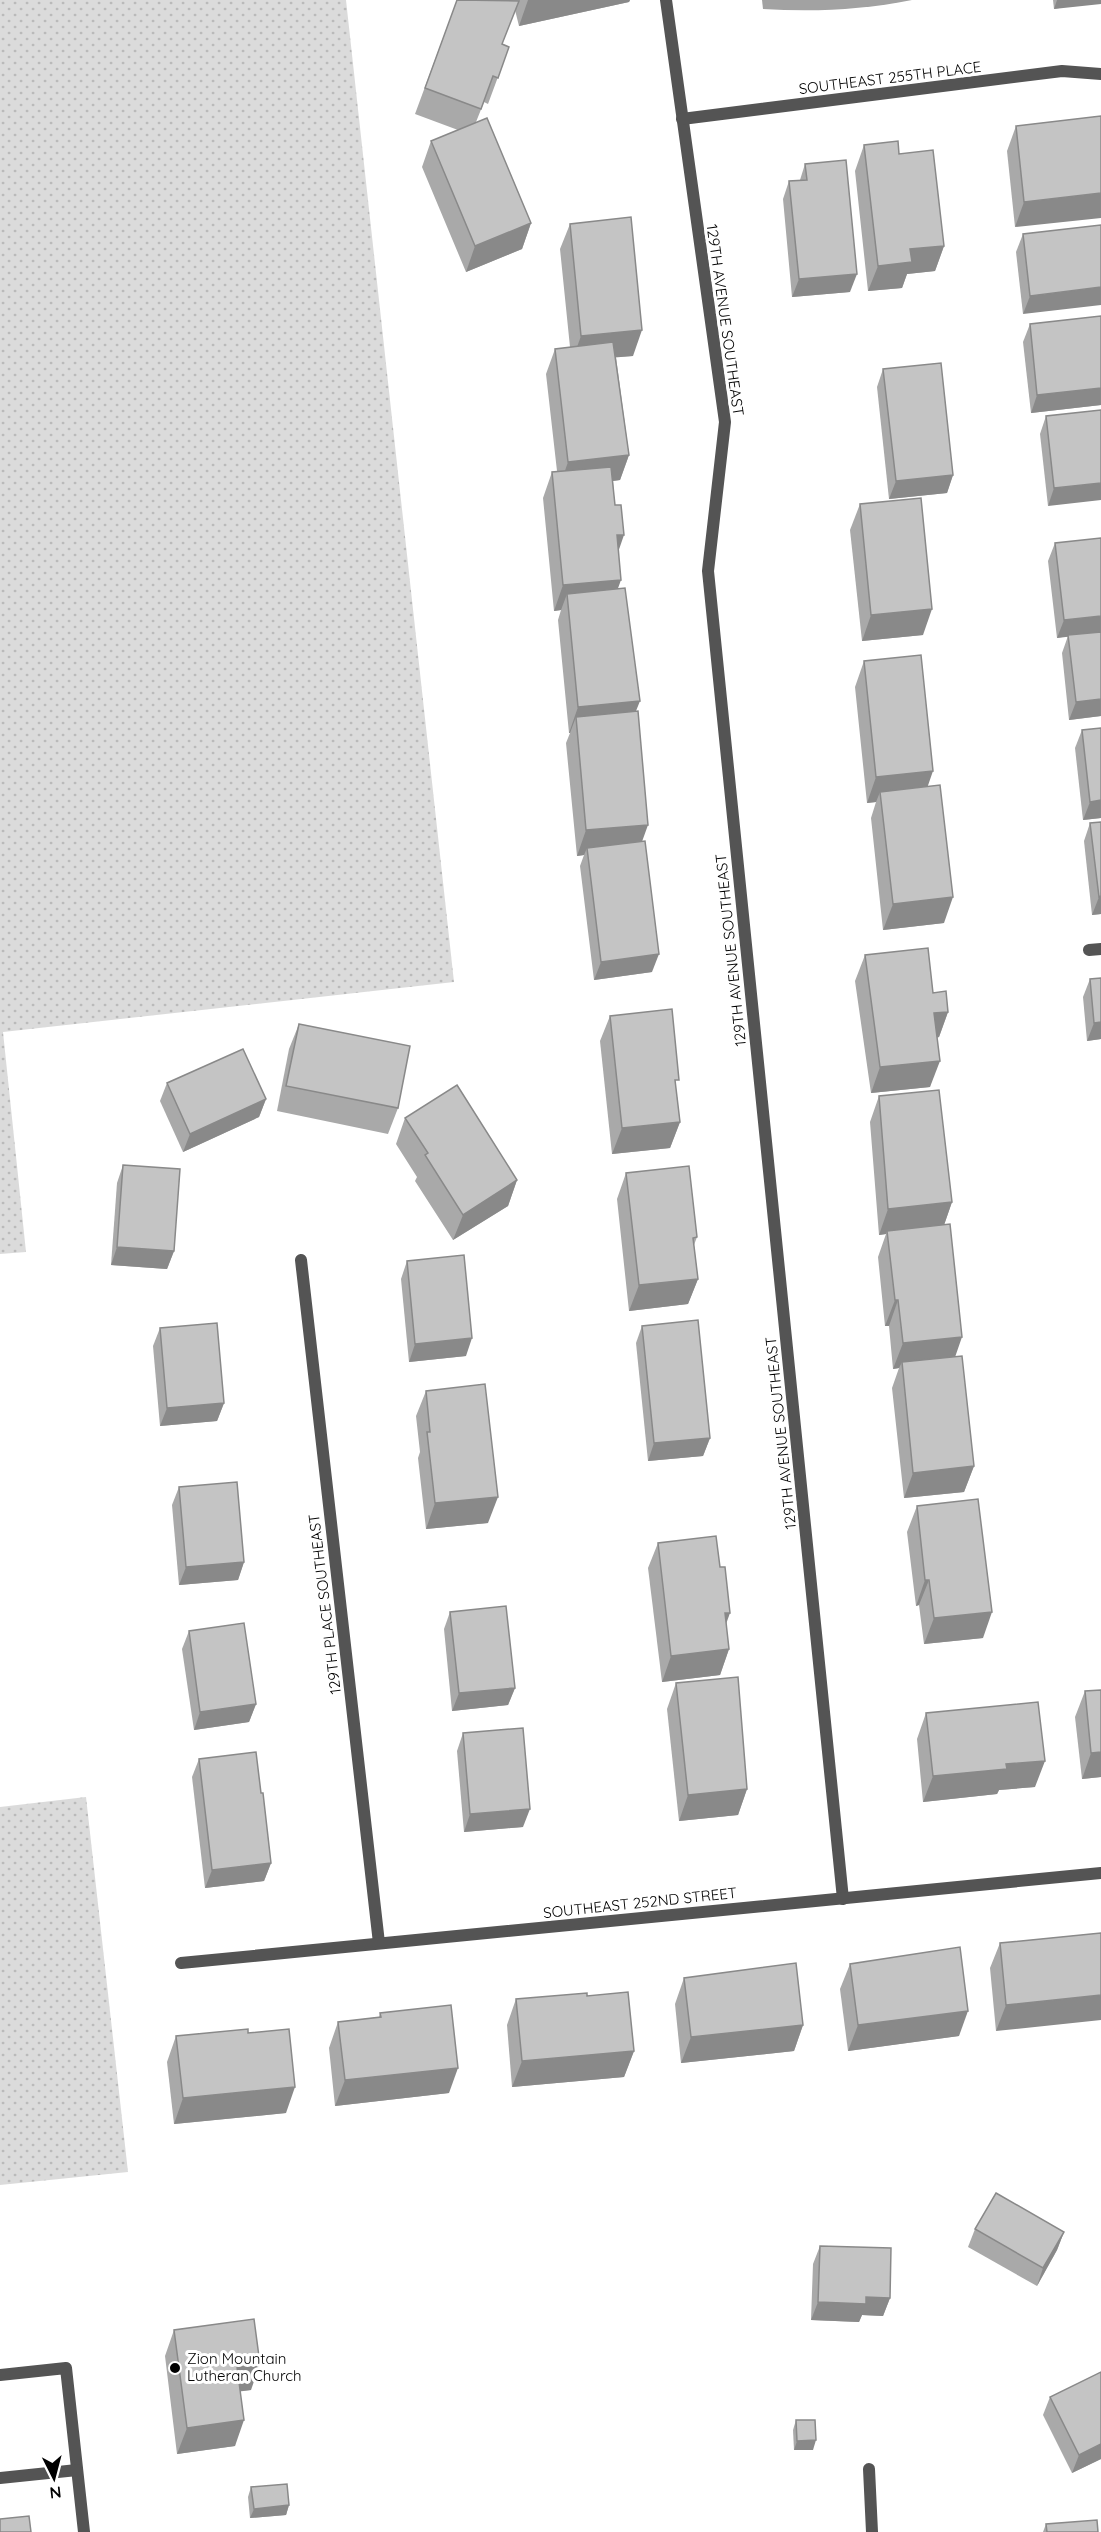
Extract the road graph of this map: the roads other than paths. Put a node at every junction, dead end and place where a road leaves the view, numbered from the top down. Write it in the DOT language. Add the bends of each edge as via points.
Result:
graph roads {
  1 [pos="666,0"];
  2 [pos="1101,74"];
  3 [pos="682,119"];
  4 [pos="301,1260"];
  5 [pos="1101,1873"];
  6 [pos="843,1899"];
  7 [pos="379,1943"];
  8 [pos="181,1963"];
  9 [pos="0,2375"];
  10 [pos="869,2469"];
  11 [pos="77,2470"];
  12 [pos="0,2478"];
  13 [pos="84,2532"];
  14 [pos="872,2532"];
  1 -- 3 [label="street, 129TH AVENUE SOUTHEAST"];
  2 -- 3 [label="street, SOUTHEAST 255TH PLACE" via="1062,71"];
  3 -- 6 [label="street, 129TH AVENUE SOUTHEAST" via="725,422 708,571"];
  4 -- 7 [label="street, 129TH PLACE SOUTHEAST"];
  5 -- 6 [label="street, SOUTHEAST 252ND STREET"];
  6 -- 7 [label="street, SOUTHEAST 252ND STREET"];
  7 -- 8 [label="street, SOUTHEAST 252ND STREET"];
  9 -- 11 [label="street" via="66,2368"];
  10 -- 14 [label="street"];
  11 -- 12 [label="street"];
  11 -- 13 [label="street"];
}
